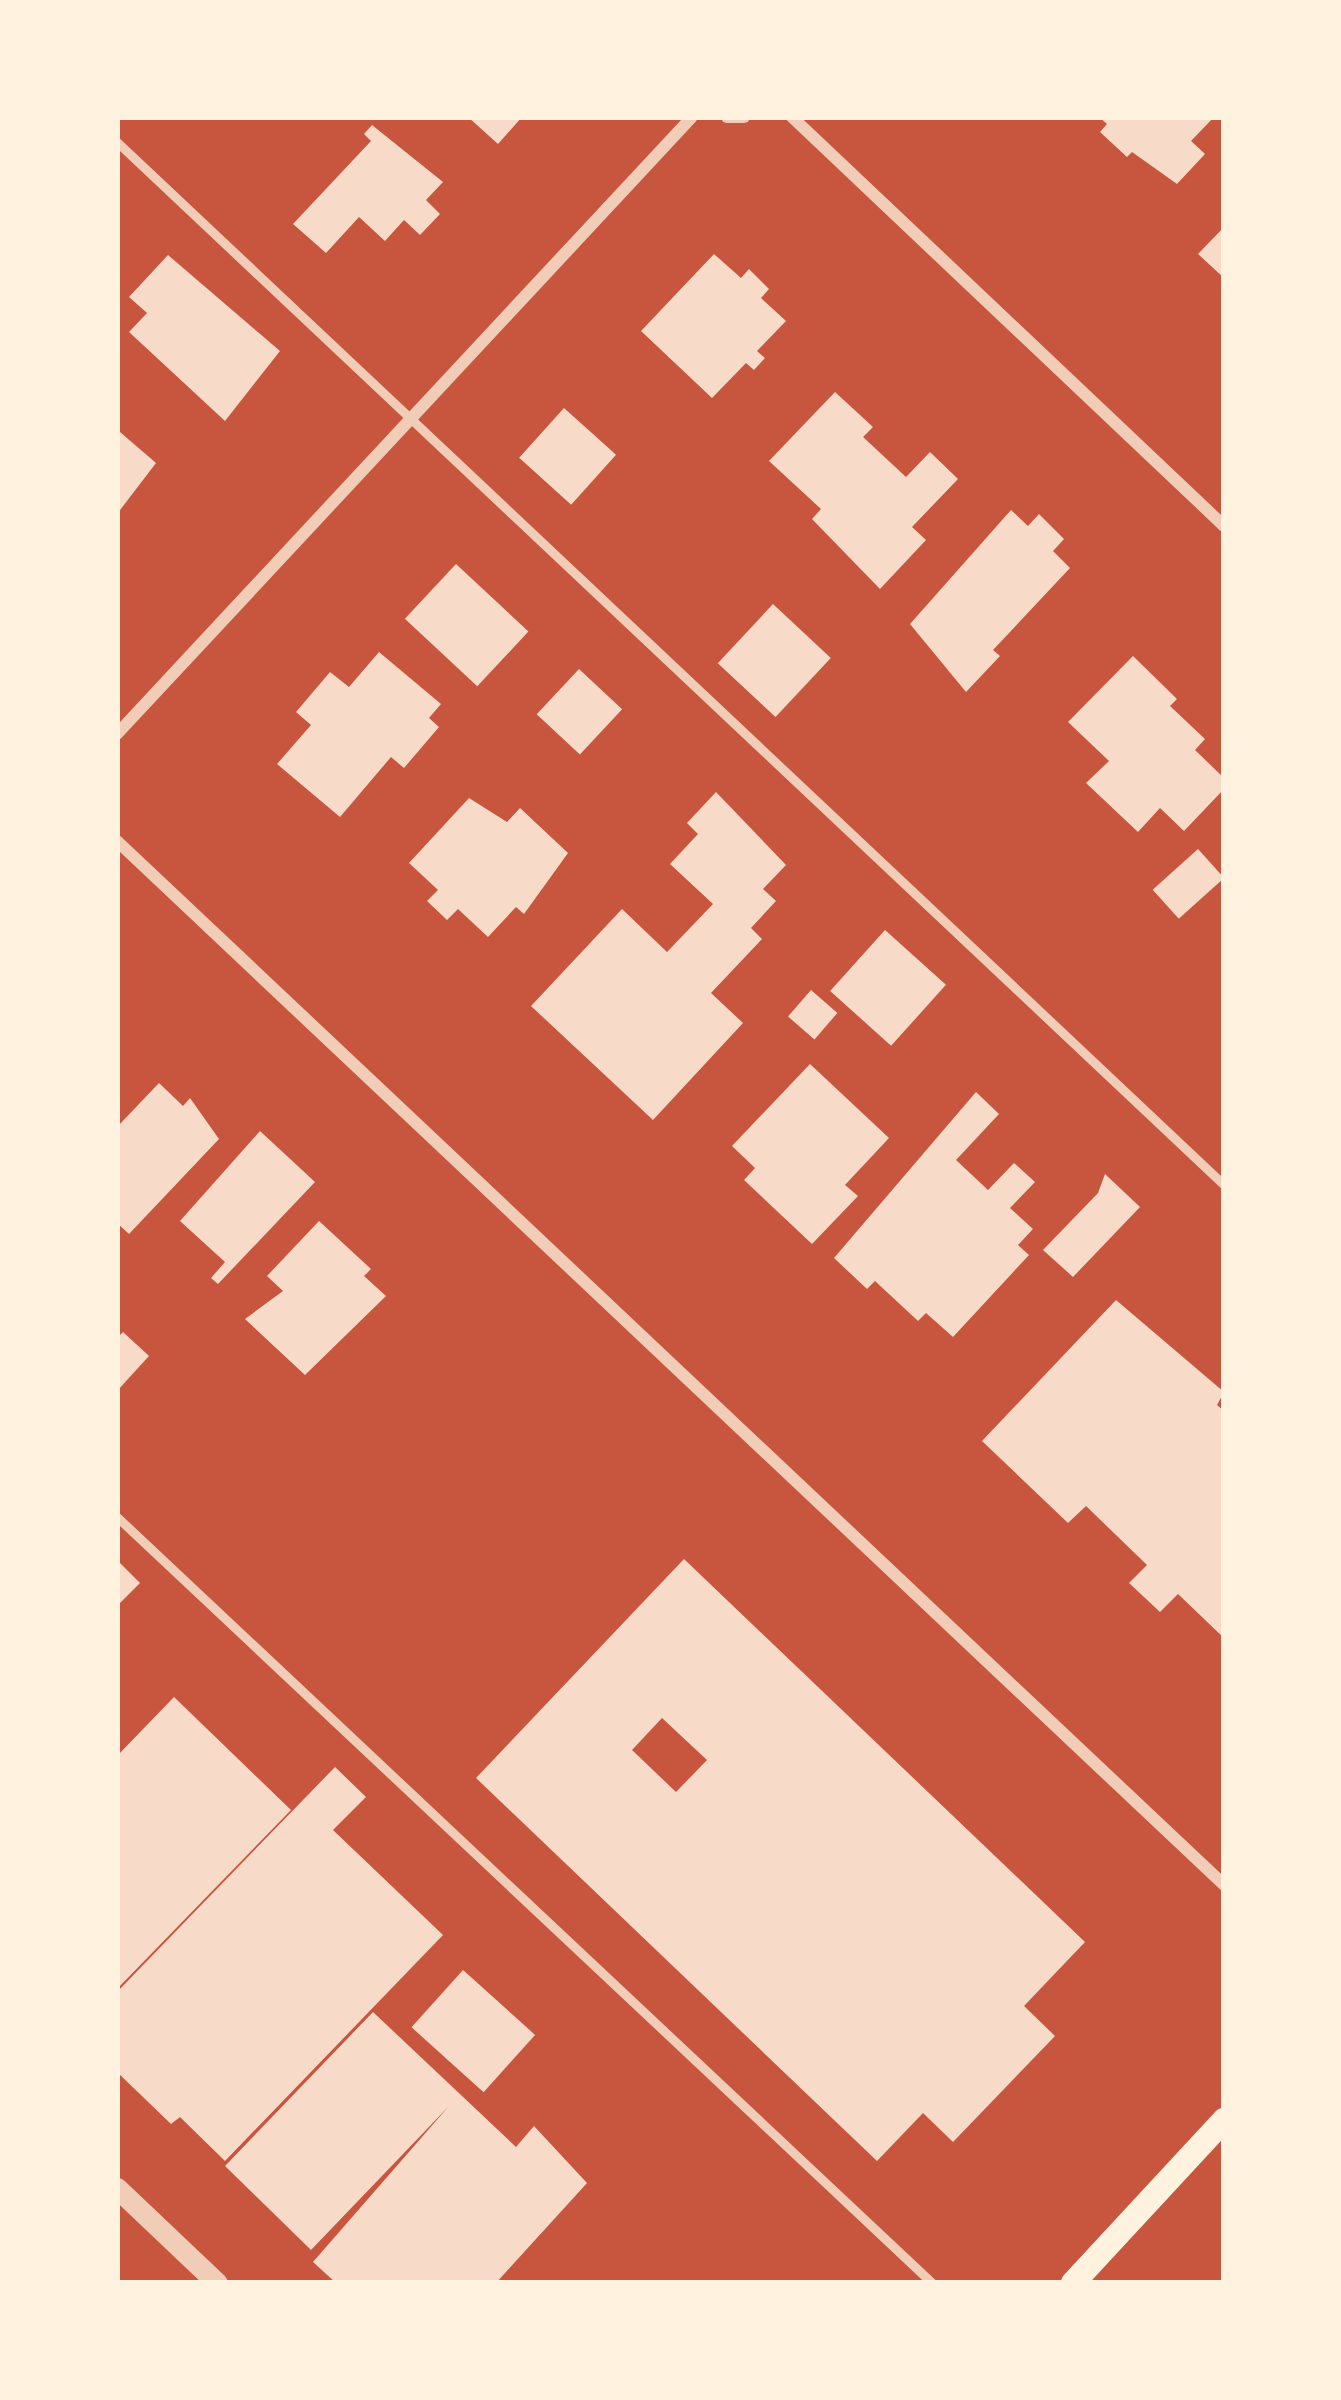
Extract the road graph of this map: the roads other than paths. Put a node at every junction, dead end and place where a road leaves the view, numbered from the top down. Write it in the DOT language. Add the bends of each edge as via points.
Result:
graph roads {
  1 [pos="692,117"];
  2 [pos="728,117"];
  3 [pos="744,117"];
  4 [pos="792,117"];
  5 [pos="117,142"];
  6 [pos="412,418"];
  7 [pos="1224,526"];
  8 [pos="117,734"];
  9 [pos="117,841"];
  10 [pos="1224,1184"];
  11 [pos="117,1517"];
  12 [pos="1224,1885"];
  13 [pos="1224,2120"];
  14 [pos="117,2188"];
  15 [pos="217,2283"];
  16 [pos="932,2283"];
  17 [pos="1072,2283"];
  1 -- 6 [label="street"];
  2 -- 3 [label="street"];
  4 -- 7 [label="street"];
  5 -- 6 [label="lane"];
  6 -- 8 [label="street"];
  6 -- 10 [label="lane"];
  9 -- 12 [label="street"];
  11 -- 16 [label="lane"];
  13 -- 17 [label="main road"];
  14 -- 15 [label="street"];
}
